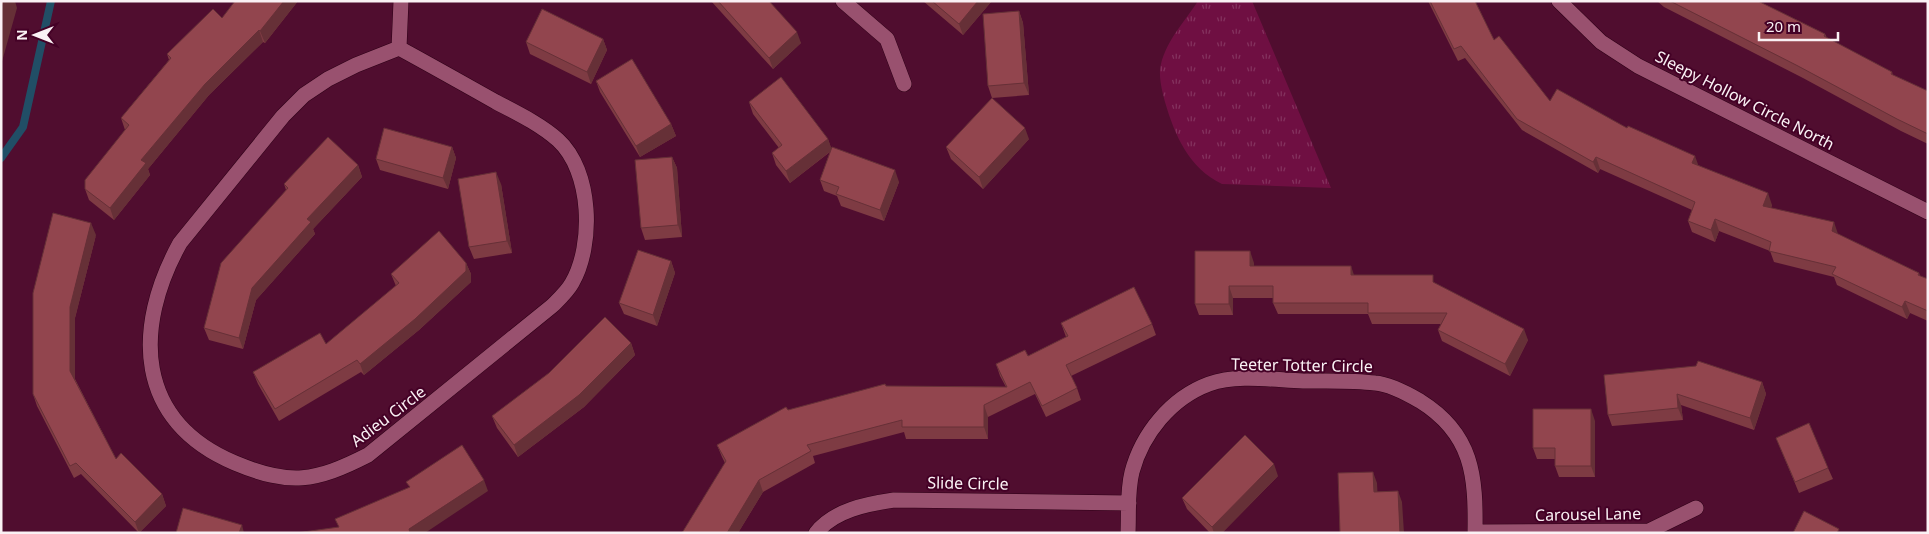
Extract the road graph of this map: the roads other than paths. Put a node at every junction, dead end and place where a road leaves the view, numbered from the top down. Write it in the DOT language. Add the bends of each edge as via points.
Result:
graph roads {
  1 [pos="401,1"];
  2 [pos="842,1"];
  3 [pos="1559,1"];
  4 [pos="399,48"];
  5 [pos="904,84"];
  6 [pos="1928,212"];
  7 [pos="1129,503"];
  8 [pos="1696,508"];
  9 [pos="816,533"];
  10 [pos="1128,533"];
  11 [pos="1476,533"];
  1 -- 4 [label="street"];
  2 -- 5 [label="street" via="887,39"];
  3 -- 6 [label="street, Sleepy Hollow Circle North" via="1601,42 1638,66"];
  4 -- 4 [label="street, Adieu Circle" via="328,79 283,116 180,243 163,281 150,330 156,384 166,409 202,446 258,472 286,479 315,478 368,456 552,306 572,284 581,260 587,228 585,198 578,170 559,141 532,122"];
  7 -- 9 [label="street, Slide Circle" via="894,500 863,504 839,515"];
  7 -- 10 [label="street, Teeter Totter Circle"];
  7 -- 11 [label="street, Teeter Totter Circle" via="1132,474 1140,448 1154,427 1166,412 1209,384 1243,379 1377,383 1408,394 1429,407 1463,442 1472,465"];
  8 -- 11 [label="street, Carousel Lane" via="1649,531"];
}
